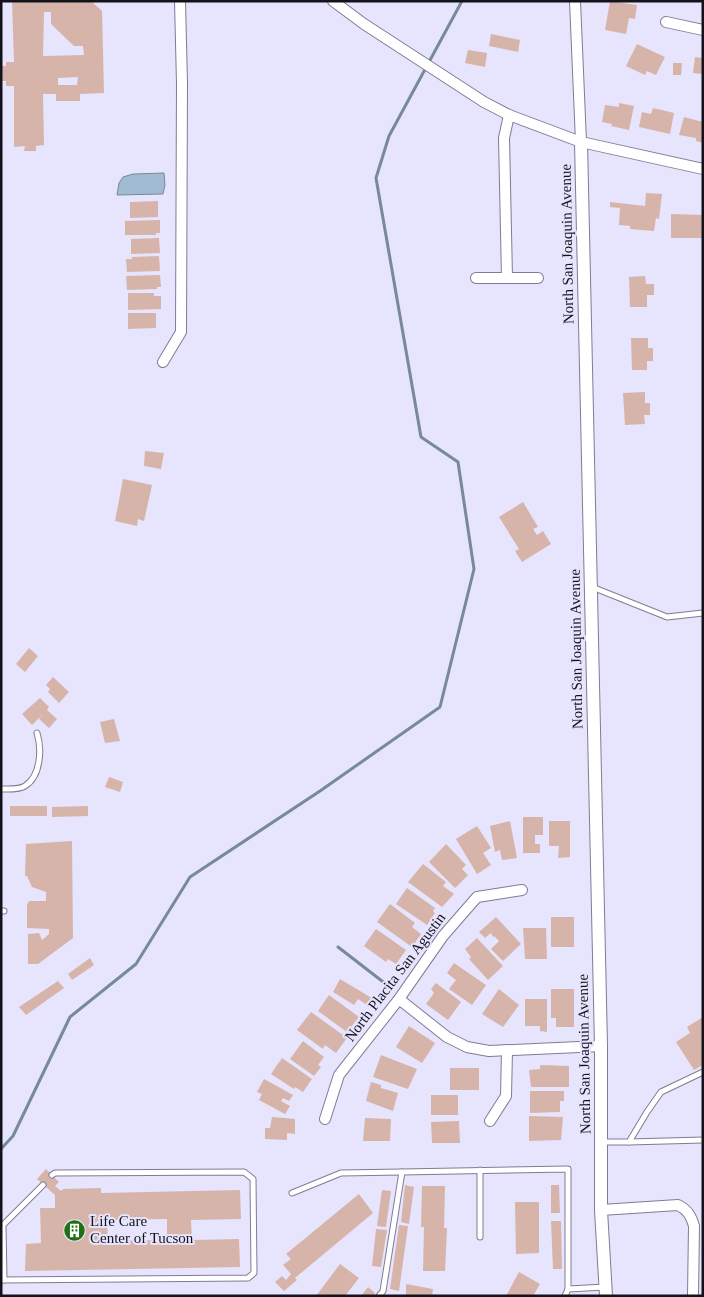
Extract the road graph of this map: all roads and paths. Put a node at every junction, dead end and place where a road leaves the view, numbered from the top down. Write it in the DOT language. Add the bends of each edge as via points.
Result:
graph roads {
  1 [pos="180,1"];
  2 [pos="333,1"];
  3 [pos="575,1"];
  4 [pos="666,22"];
  5 [pos="703,30"];
  6 [pos="509,115"];
  7 [pos="581,142"];
  8 [pos="703,169"];
  9 [pos="476,278"];
  10 [pos="507,278"];
  11 [pos="538,278"];
  12 [pos="164,362"];
  13 [pos="591,587"];
  14 [pos="703,613"];
  15 [pos="37,733"];
  16 [pos="1,789"];
  17 [pos="522,890"];
  18 [pos="399,999"];
  19 [pos="601,1046"];
  20 [pos="507,1050"];
  21 [pos="703,1072"];
  22 [pos="325,1119"];
  23 [pos="490,1121"];
  24 [pos="703,1140"];
  25 [pos="601,1142"];
  26 [pos="629,1142"];
  27 [pos="480,1170"];
  28 [pos="402,1172"];
  29 [pos="52,1175"];
  30 [pos="43,1185"];
  31 [pos="292,1193"];
  32 [pos="601,1210"];
  33 [pos="480,1236"];
  34 [pos="3,1280"];
  35 [pos="568,1289"];
  36 [pos="606,1291"];
  37 [pos="379,1296"];
  38 [pos="565,1296"];
  39 [pos="693,1296"];
  1 -- 12 [label="street" via="181,332"];
  2 -- 6 [label="street" via="484,102"];
  3 -- 7 [label="street, North San Joaquin Avenue"];
  4 -- 5 [label="street"];
  6 -- 7 [label="street"];
  6 -- 10 [label="street" via="504,138"];
  7 -- 8 [label="street"];
  7 -- 13 [label="street, North San Joaquin Avenue"];
  9 -- 10 [label="street"];
  10 -- 11 [label="street"];
  13 -- 14 [label="lane" via="667,617"];
  13 -- 19 [label="street, North San Joaquin Avenue"];
  15 -- 16 [label="lane" via="39,762 33,778 20,788"];
  17 -- 18 [label="street, North Placita San Agustin" via="477,898 443,936"];
  18 -- 20 [label="street" via="447,1037 467,1047"];
  18 -- 22 [label="street, North Placita San Agustin" via="339,1074"];
  19 -- 20 [label="street"];
  19 -- 25 [label="street, North San Joaquin Avenue"];
  20 -- 23 [label="street" via="506,1096"];
  21 -- 26 [label="lane" via="662,1092"];
  24 -- 26 [label="lane"];
  25 -- 26 [label="lane"];
  25 -- 32 [label="street, North San Joaquin Avenue"];
  27 -- 28 [label="lane"];
  27 -- 33 [label="lane"];
  27 -- 35 [label="lane" via="568,1169"];
  28 -- 31 [label="lane" via="341,1173"];
  28 -- 37 [label="lane"];
  29 -- 34 [label="lane" via="54,1172 244,1172 253,1179 254,1273 248,1278"];
  30 -- 34 [label="lane" via="3,1226"];
  32 -- 36 [label="street, North San Joaquin Avenue"];
  32 -- 39 [label="street" via="678,1205 686,1209 694,1226"];
  35 -- 36 [label="lane"];
  35 -- 38 [label="lane"];
}
